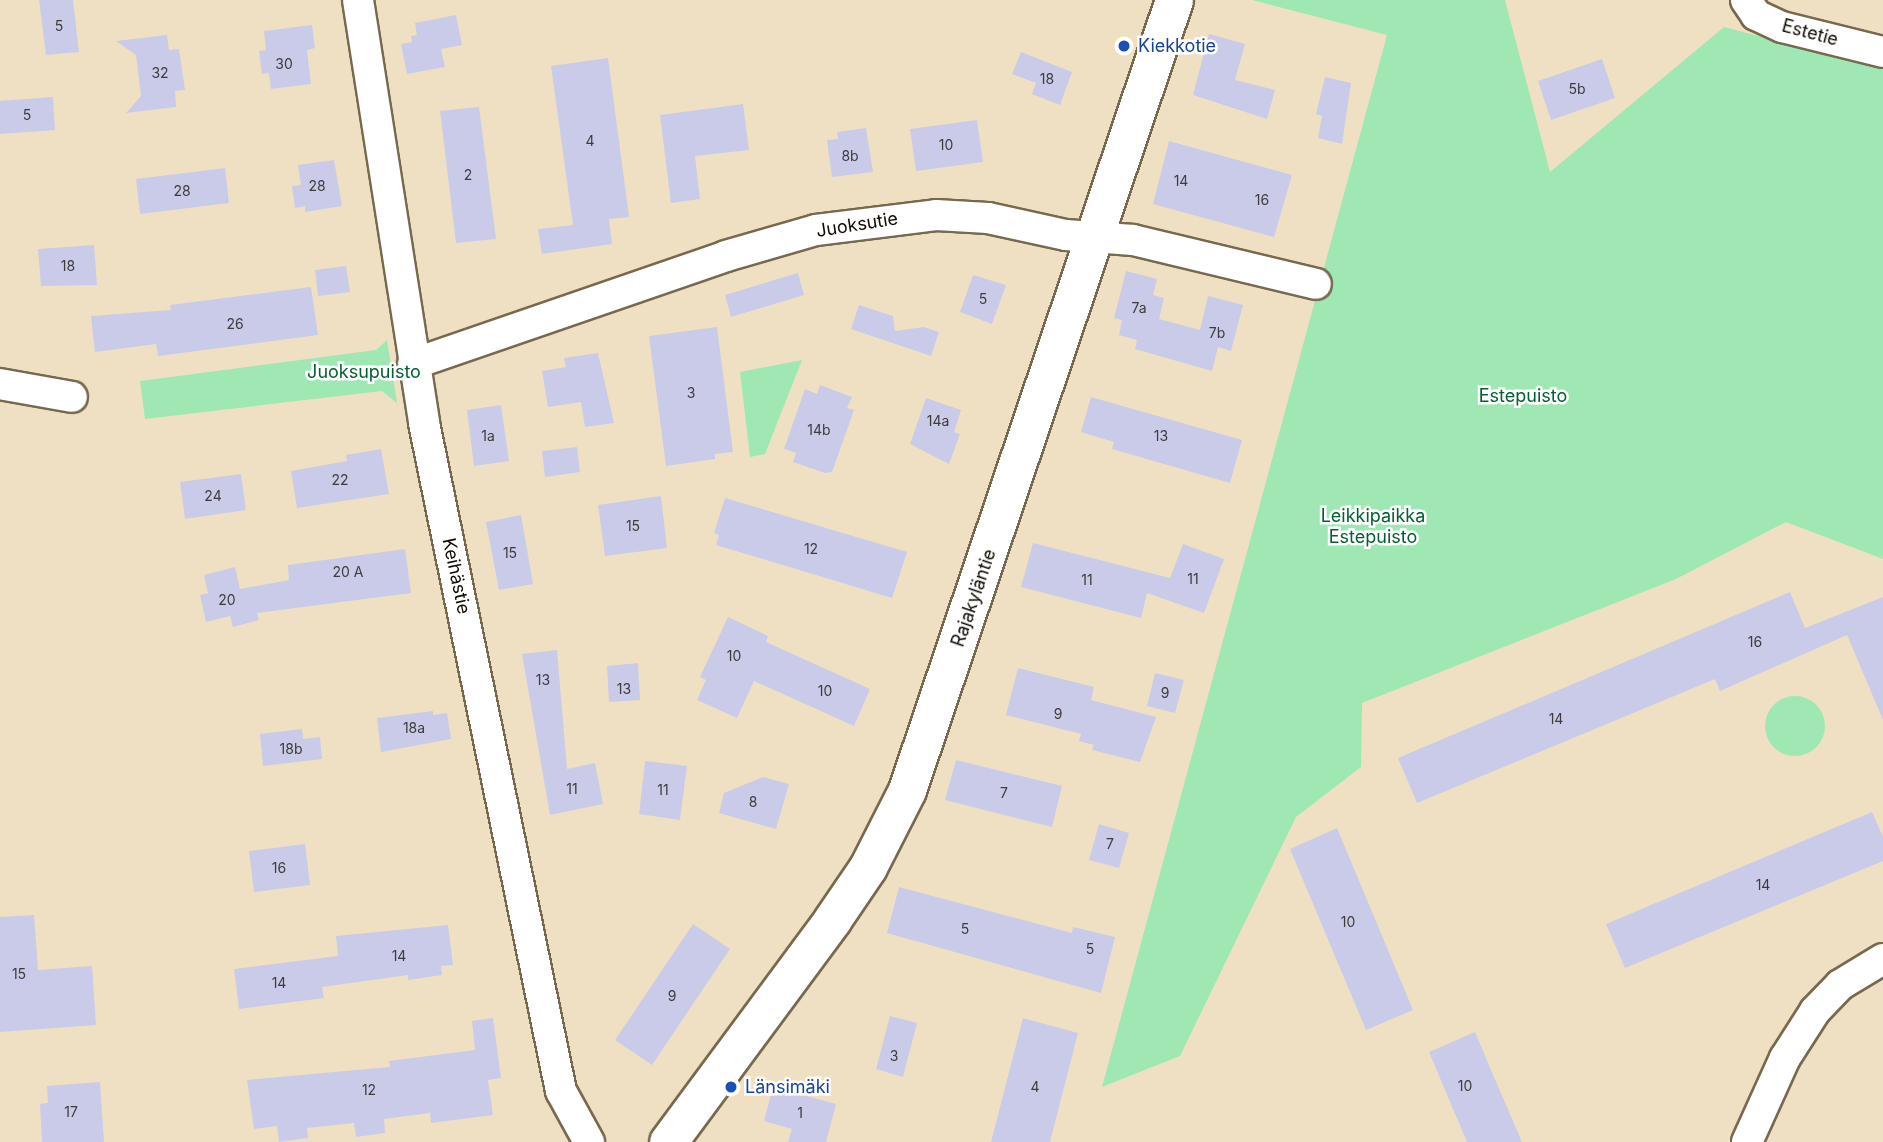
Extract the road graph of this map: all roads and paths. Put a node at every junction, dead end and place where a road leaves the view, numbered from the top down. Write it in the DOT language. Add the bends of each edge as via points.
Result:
graph roads {
  1 [pos="358,0"];
  2 [pos="1174,0"];
  3 [pos="1746,0"];
  4 [pos="1883,52"];
  5 [pos="1096,237"];
  6 [pos="1316,284"];
  7 [pos="412,364"];
  8 [pos="0,384"];
  9 [pos="72,397"];
  10 [pos="1883,959"];
  11 [pos="589,1142"];
  12 [pos="668,1142"];
  13 [pos="1747,1142"];
  1 -- 7 [label="street, Keihästie"];
  2 -- 5 [label="street, Rajakyläntie"];
  3 -- 4 [label="street, Estetie" via="1756,15 1782,27"];
  5 -- 6 [label="street, Juoksutie" via="1133,240"];
  5 -- 7 [label="street, Juoksutie" via="988,218 936,215 816,230 726,256"];
  5 -- 12 [label="street, Rajakyläntie" via="907,790 848,896"];
  7 -- 11 [label="street, Keihästie" via="561,1091"];
  8 -- 9 [label="street"];
  10 -- 13 [label="street" via="1840,985 1815,1011 1785,1058"];
}
